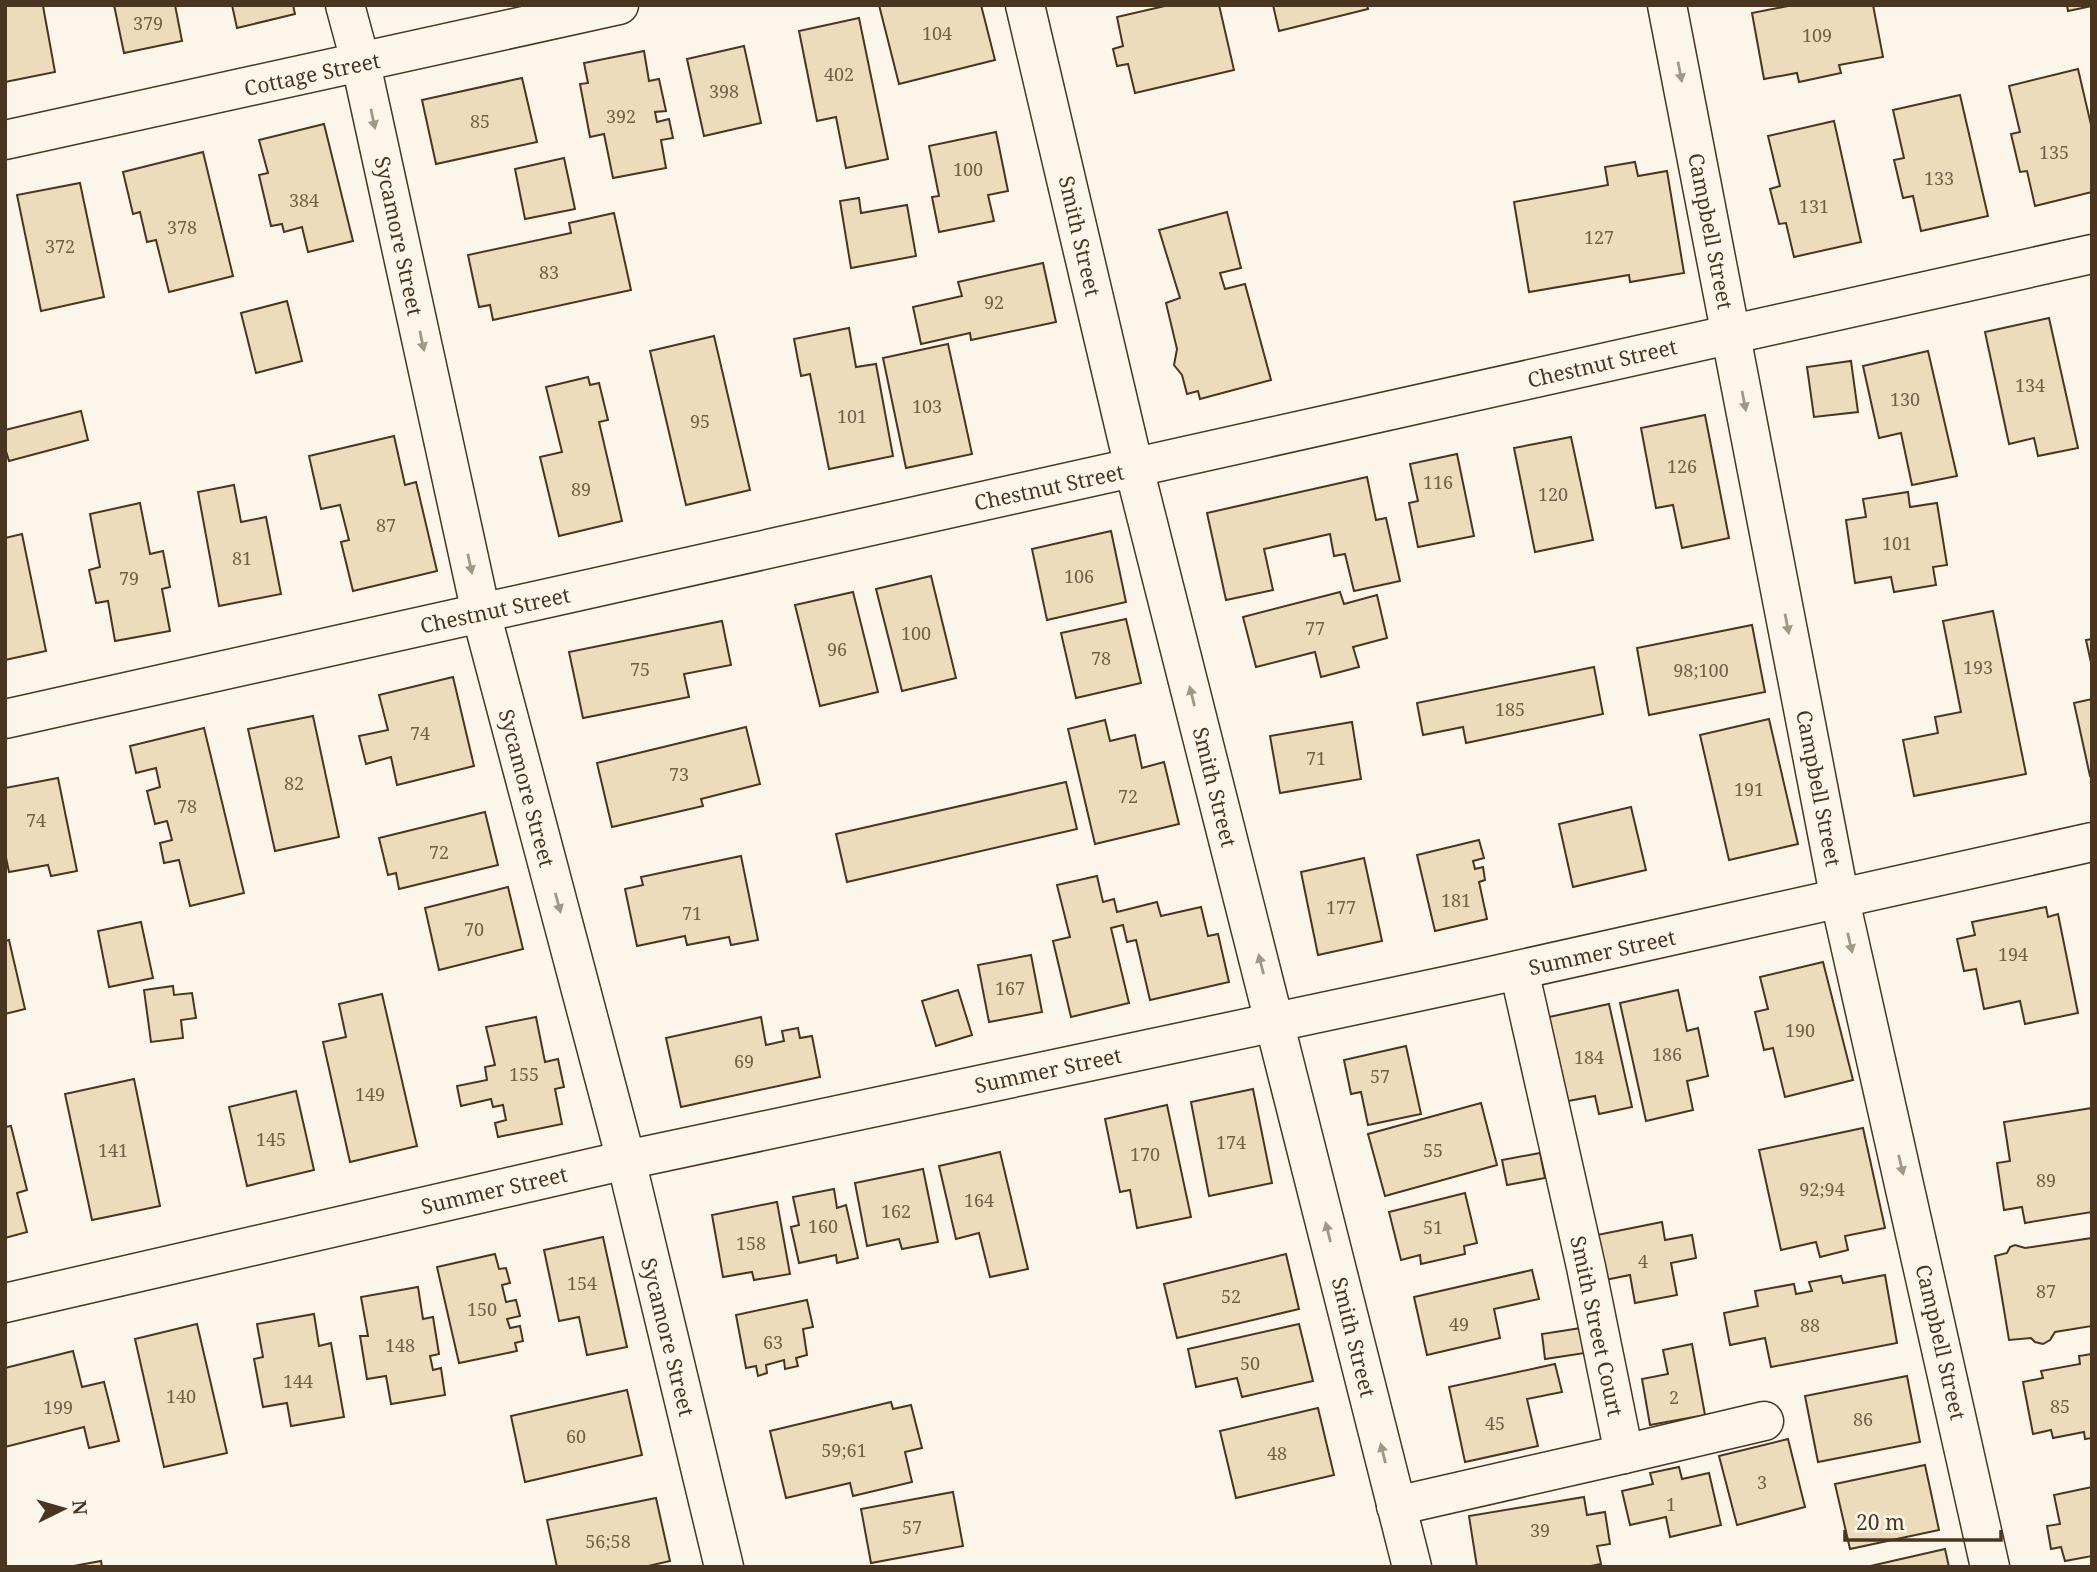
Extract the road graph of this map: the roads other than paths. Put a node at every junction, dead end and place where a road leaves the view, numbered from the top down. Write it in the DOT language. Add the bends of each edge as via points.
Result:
graph roads {
  1 [pos="345,5"];
  2 [pos="619,5"];
  3 [pos="1025,5"];
  4 [pos="1667,5"];
  5 [pos="361,64"];
  6 [pos="5,140"];
  7 [pos="2092,254"];
  8 [pos="1731,334"];
  9 [pos="1134,468"];
  10 [pos="481,612"];
  11 [pos="5,719"];
  12 [pos="2092,842"];
  13 [pos="1840,900"];
  14 [pos="1519,970"];
  15 [pos="1275,1023"];
  16 [pos="626,1160"];
  17 [pos="5,1303"];
  18 [pos="1764,1421"];
  19 [pos="1624,1454"];
  20 [pos="1396,1506"];
  21 [pos="724,1567"];
  22 [pos="1412,1567"];
  23 [pos="1990,1567"];
  1 -- 5 [label="street, Sycamore Street"];
  2 -- 5 [label="street, Cottage Street"];
  3 -- 9 [label="street, Smith Street"];
  4 -- 8 [label="street, Campbell Street, one-way"];
  5 -- 6 [label="street, Cottage Street"];
  5 -- 10 [label="street, Sycamore Street, one-way"];
  7 -- 8 [label="street, Chestnut Street"];
  8 -- 9 [label="street, Chestnut Street"];
  8 -- 13 [label="street, Campbell Street, one-way"];
  9 -- 10 [label="street, Chestnut Street"];
  15 -- 9 [label="street, Smith Street, one-way"];
  10 -- 11 [label="street, Chestnut Street"];
  10 -- 16 [label="street, Sycamore Street, one-way"];
  12 -- 13 [label="street, Summer Street"];
  13 -- 14 [label="street, Summer Street"];
  13 -- 23 [label="street, Campbell Street, one-way"];
  14 -- 15 [label="street, Summer Street"];
  14 -- 19 [label="street, Smith Street Court"];
  15 -- 16 [label="street, Summer Street"];
  20 -- 15 [label="street, Smith Street, one-way"];
  16 -- 17 [label="street, Summer Street"];
  16 -- 21 [label="street, Sycamore Street"];
  18 -- 19 [label="street"];
  19 -- 20 [label="street"];
  20 -- 22 [label="street, Smith Street"];
}
